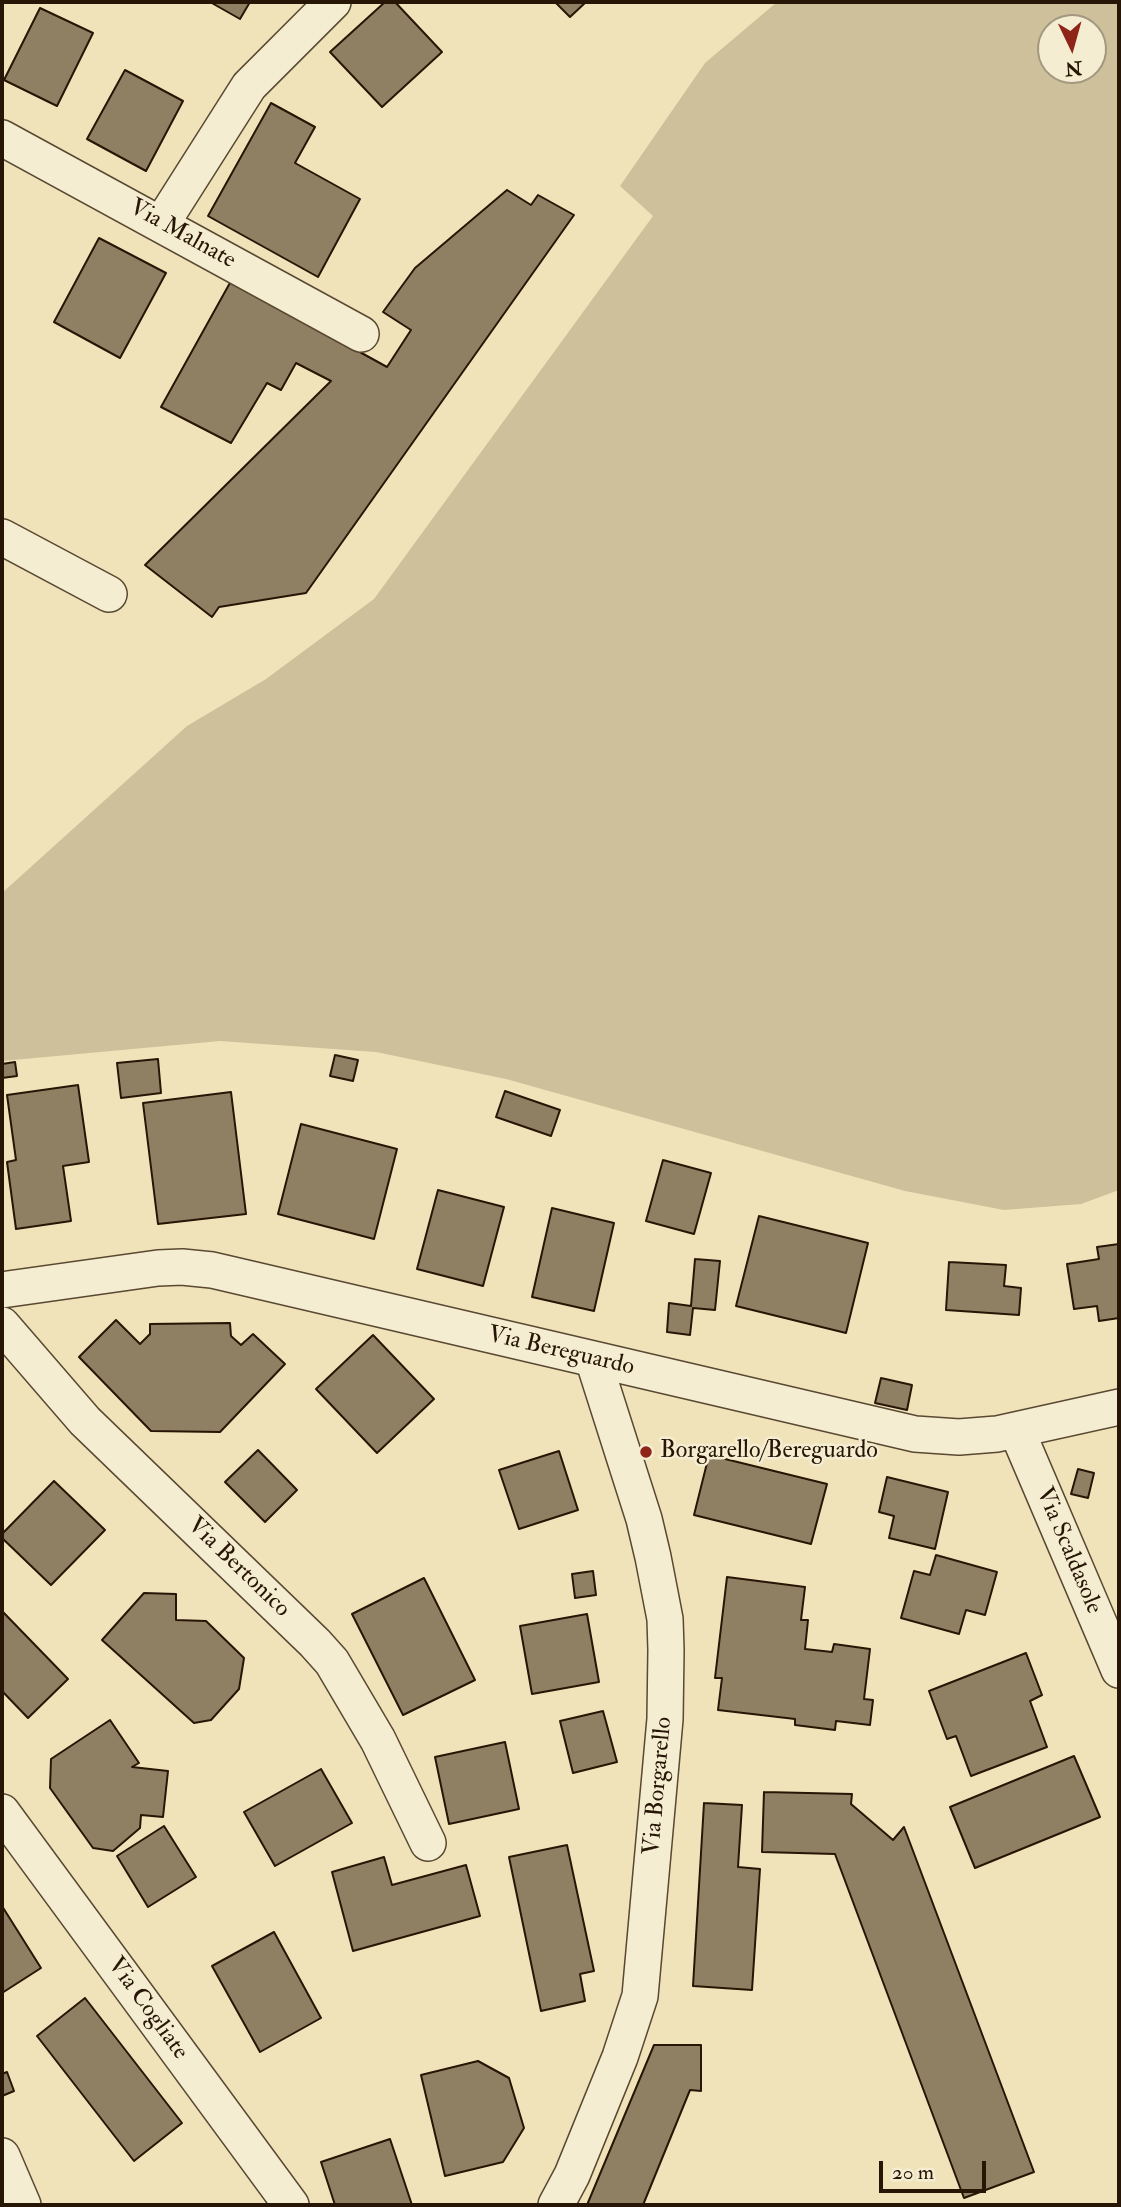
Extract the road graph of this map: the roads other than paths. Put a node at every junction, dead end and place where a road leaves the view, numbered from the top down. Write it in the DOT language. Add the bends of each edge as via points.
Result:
graph roads {
  1 [pos="332,2"];
  2 [pos="2,138"];
  3 [pos="162,223"];
  4 [pos="361,334"];
  5 [pos="2,537"];
  6 [pos="108,594"];
  7 [pos="2,1290"];
  8 [pos="2,1325"];
  9 [pos="593,1359"];
  10 [pos="1119,1407"];
  11 [pos="1017,1432"];
  12 [pos="1119,1670"];
  13 [pos="2,1812"];
  14 [pos="428,1843"];
  15 [pos="2,2156"];
  16 [pos="23,2205"];
  17 [pos="292,2205"];
  18 [pos="556,2205"];
  1 -- 3 [label="street" via="249,86"];
  2 -- 3 [label="street, Via Malnate"];
  3 -- 4 [label="street, Via Malnate"];
  5 -- 6 [label="street"];
  7 -- 9 [label="street, Via Bereguardo" via="158,1268 196,1268"];
  8 -- 14 [label="street, Via Bertonico" via="85,1421 332,1662 378,1740"];
  9 -- 11 [label="street, Via Bereguardo" via="915,1434"];
  9 -- 18 [label="street, Via Borgarello" via="653,1556 665,1619 665,1719 640,1996 620,2057"];
  10 -- 11 [label="street, Via Bereguardo"];
  11 -- 12 [label="street, Via Scaldasole"];
  13 -- 17 [label="street, Via Cogliate"];
  15 -- 16 [label="street"];
}
